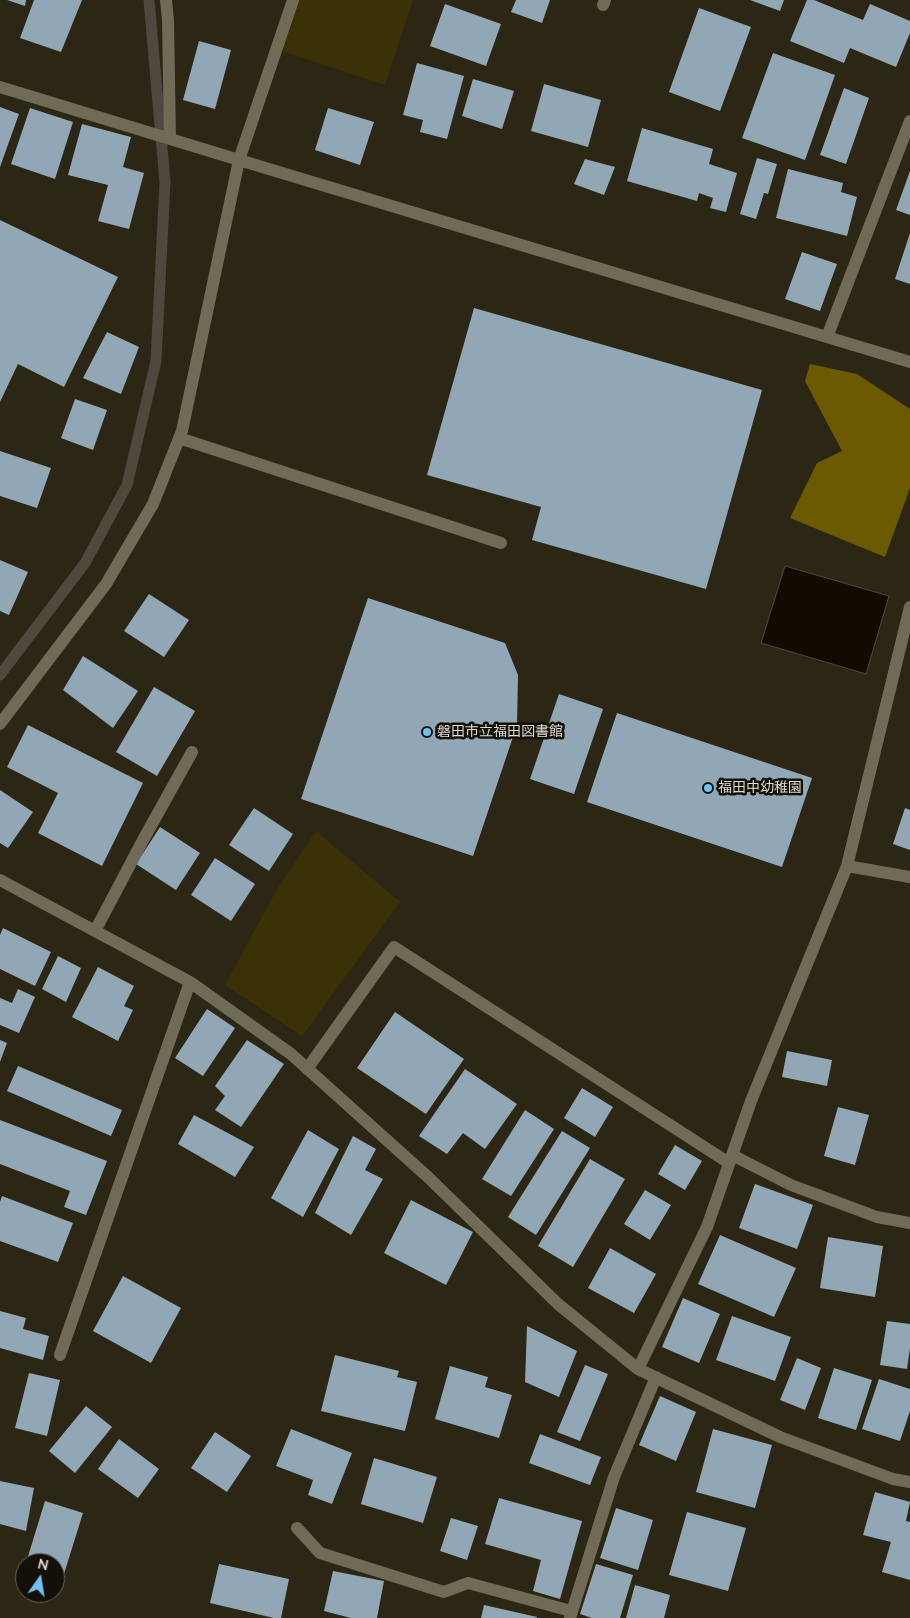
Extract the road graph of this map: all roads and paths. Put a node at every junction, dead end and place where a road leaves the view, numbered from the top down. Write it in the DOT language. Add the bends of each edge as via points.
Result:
graph roads {
  1 [pos="166,0"];
  2 [pos="293,0"];
  3 [pos="0,87"];
  4 [pos="910,121"];
  5 [pos="170,139"];
  6 [pos="239,160"];
  7 [pos="827,336"];
  8 [pos="910,362"];
  9 [pos="179,438"];
  10 [pos="501,543"];
  11 [pos="910,607"];
  12 [pos="0,724"];
  13 [pos="192,752"];
  14 [pos="847,866"];
  15 [pos="910,877"];
  16 [pos="0,880"];
  17 [pos="95,931"];
  18 [pos="190,982"];
  19 [pos="307,1069"];
  20 [pos="731,1159"];
  21 [pos="910,1223"];
  22 [pos="60,1355"];
  23 [pos="638,1369"];
  24 [pos="656,1377"];
  25 [pos="910,1482"];
  26 [pos="297,1528"];
  27 [pos="570,1614"];
  1 -- 5 [label="street"];
  2 -- 6 [label="street"];
  3 -- 5 [label="street"];
  4 -- 7 [label="street"];
  5 -- 6 [label="street"];
  6 -- 7 [label="street"];
  6 -- 9 [label="street"];
  7 -- 8 [label="street"];
  9 -- 10 [label="street"];
  9 -- 12 [label="street" via="153,504 106,584"];
  11 -- 14 [label="street"];
  13 -- 17 [label="street"];
  14 -- 15 [label="street"];
  14 -- 20 [label="street" via="750,1101"];
  16 -- 17 [label="street"];
  17 -- 18 [label="street"];
  18 -- 19 [label="street"];
  18 -- 22 [label="street"];
  19 -- 20 [label="street" via="394,947"];
  19 -- 23 [label="street" via="429,1178 558,1304"];
  20 -- 21 [label="street" via="877,1218"];
  20 -- 23 [label="street" via="707,1227"];
  23 -- 24 [label="street"];
  24 -- 25 [label="street" via="780,1437 893,1479"];
  24 -- 27 [label="street" via="614,1477"];
  26 -- 27 [label="street" via="320,1553 444,1592 468,1583"];
}
